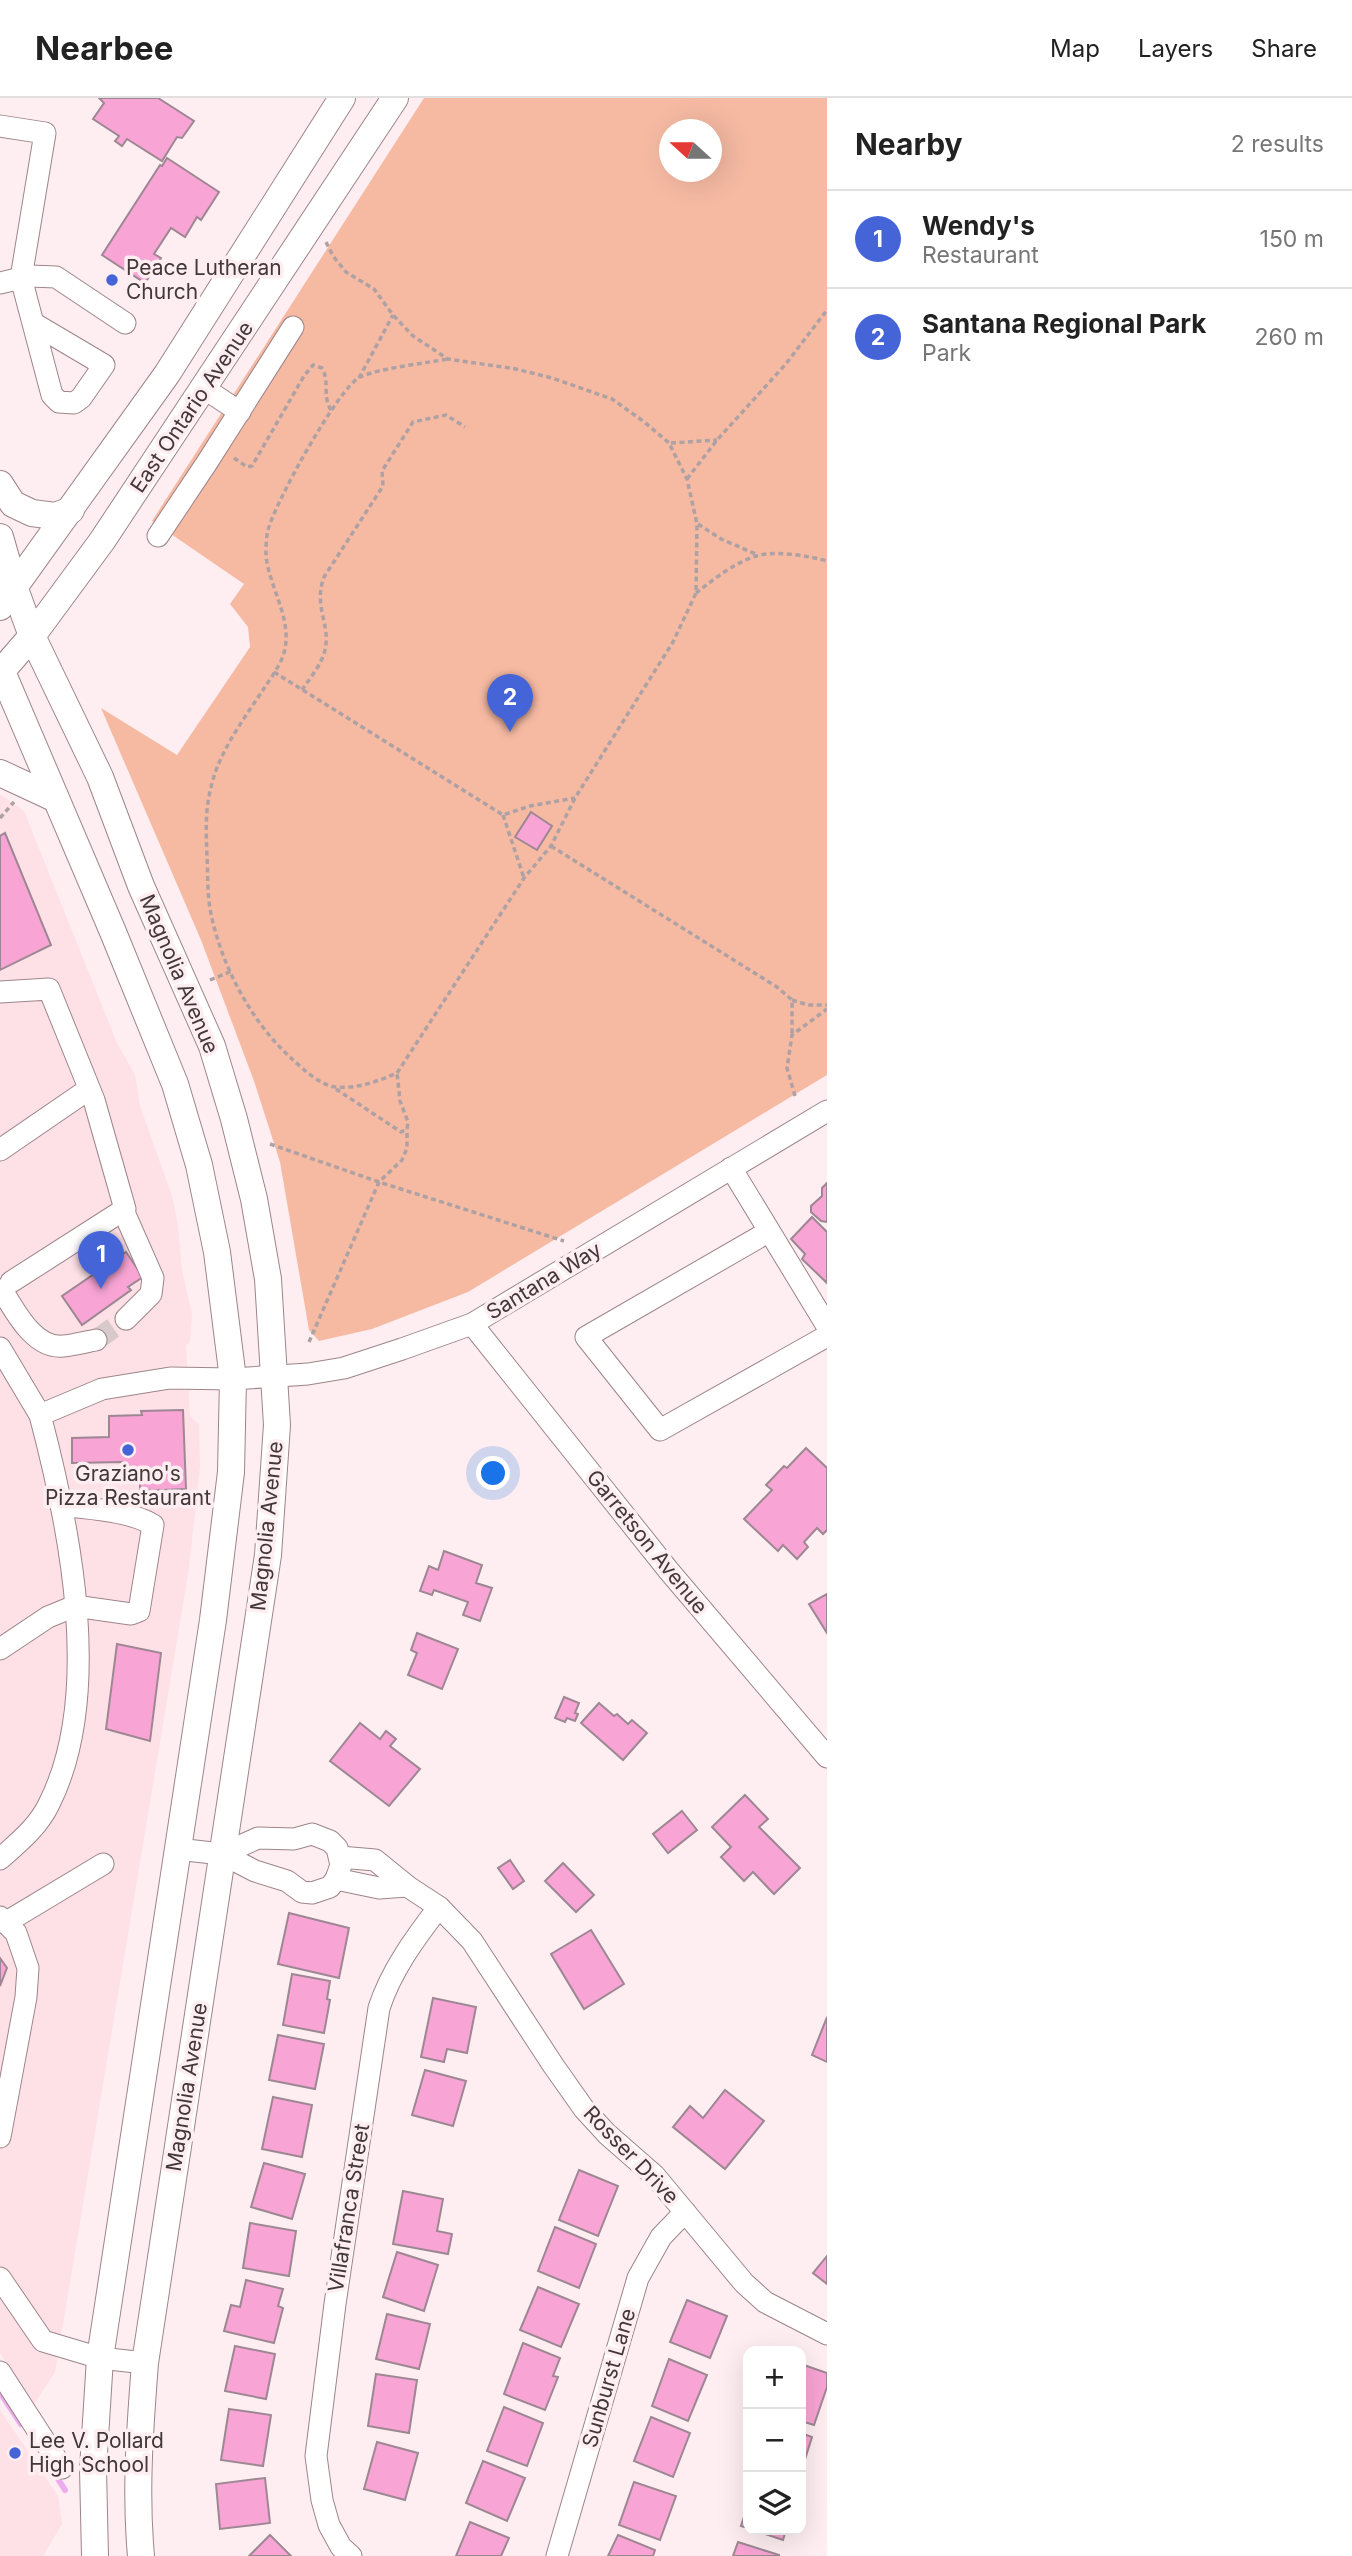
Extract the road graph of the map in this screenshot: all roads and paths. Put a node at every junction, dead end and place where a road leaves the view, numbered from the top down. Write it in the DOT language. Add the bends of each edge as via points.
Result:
graph roads {
  1 [pos="342,98"];
  2 [pos="395,98"];
  3 [pos="0,125"];
  4 [pos="325,240"];
  5 [pos="10,280"];
  6 [pos="827,310"];
  7 [pos="393,314"];
  8 [pos="33,323"];
  9 [pos="125,323"];
  10 [pos="293,327"];
  11 [pos="448,359"];
  12 [pos="359,378"];
  13 [pos="205,389"];
  14 [pos="331,410"];
  15 [pos="240,412"];
  16 [pos="465,427"];
  17 [pos="717,440"];
  18 [pos="669,443"];
  19 [pos="218,447"];
  20 [pos="687,479"];
  21 [pos="0,484"];
  22 [pos="71,510"];
  23 [pos="697,524"];
  24 [pos="158,536"];
  25 [pos="0,537"];
  26 [pos="758,555"];
  27 [pos="827,561"];
  28 [pos="696,593"];
  29 [pos="7,598"];
  30 [pos="32,636"];
  31 [pos="1,670"];
  32 [pos="274,672"];
  33 [pos="302,690"];
  34 [pos="0,773"];
  35 [pos="18,798"];
  36 [pos="575,798"];
  37 [pos="56,799"];
  38 [pos="503,815"];
  39 [pos="0,818"];
  40 [pos="551,846"];
  41 [pos="524,878"];
  42 [pos="232,971"];
  43 [pos="210,980"];
  44 [pos="0,992"];
  45 [pos="792,1000"];
  46 [pos="827,1007"];
  47 [pos="792,1035"];
  48 [pos="397,1073"];
  49 [pos="334,1088"];
  50 [pos="89,1089"];
  51 [pos="795,1096"];
  52 [pos="827,1111"];
  53 [pos="407,1129"];
  54 [pos="270,1144"];
  55 [pos="0,1150"];
  56 [pos="731,1168"];
  57 [pos="379,1182"];
  58 [pos="123,1210"];
  59 [pos="768,1232"];
  60 [pos="564,1241"];
  61 [pos="3,1284"];
  62 [pos="126,1319"];
  63 [pos="471,1324"];
  64 [pos="827,1326"];
  65 [pos="827,1336"];
  66 [pos="96,1340"];
  67 [pos="309,1342"];
  68 [pos="0,1348"];
  69 [pos="274,1376"];
  70 [pos="233,1379"];
  71 [pos="40,1415"];
  72 [pos="61,1505"];
  73 [pos="75,1606"];
  74 [pos="0,1649"];
  75 [pos="827,1757"];
  76 [pos="177,1849"];
  77 [pos="222,1854"];
  78 [pos="340,1857"];
  79 [pos="0,1859"];
  80 [pos="103,1864"];
  81 [pos="336,1879"];
  82 [pos="407,1886"];
  83 [pos="439,1907"];
  84 [pos="3,1920"];
  85 [pos="0,2135"];
  86 [pos="685,2212"];
  87 [pos="0,2278"];
  88 [pos="827,2334"];
  89 [pos="100,2358"];
  90 [pos="145,2363"];
  91 [pos="0,2372"];
  92 [pos="62,2468"];
  93 [pos="95,2556"];
  94 [pos="141,2556"];
  95 [pos="351,2556"];
  96 [pos="557,2556"];
  1 -- 22 [label="main road, East Ontario Avenue" via="167,374"];
  2 -- 13 [label="main road, East Ontario Avenue"];
  3 -- 5 [label="street" via="45,133"];
  4 -- 7 [label="path" via="346,272 374,289"];
  5 -- 8 [label="street"];
  5 -- 9 [label="street" via="56,277"];
  6 -- 17 [label="path"];
  7 -- 11 [label="path" via="413,336"];
  7 -- 12 [label="path"];
  10 -- 15 [label="street"];
  11 -- 12 [label="path"];
  11 -- 18 [label="path" via="516,369 612,399"];
  12 -- 14 [label="path"];
  13 -- 15 [label="street"];
  13 -- 30 [label="main road, East Ontario Avenue"];
  14 -- 19 [label="path" via="326,403 325,372 313,365 252,466"];
  14 -- 32 [label="path" via="268,530 266,553 287,637"];
  15 -- 19 [label="street"];
  16 -- 33 [label="path" via="446,415 413,422 388,461 382,471 383,486 324,577 320,605 325,653"];
  17 -- 18 [label="path"];
  17 -- 20 [label="path"];
  18 -- 20 [label="path"];
  19 -- 24 [label="street"];
  20 -- 23 [label="path"];
  21 -- 22 [label="main road" via="13,504 32,513 55,516"];
  22 -- 29 [label="main road, East Ontario Avenue"];
  23 -- 26 [label="path"];
  23 -- 28 [label="path"];
  25 -- 29 [label="main road, Magnolia Avenue"];
  26 -- 27 [label="path" via="805,555"];
  26 -- 28 [label="path"];
  28 -- 36 [label="path" via="673,642"];
  29 -- 30 [label="main road, Magnolia Avenue"];
  30 -- 31 [label="main road, East Ontario Avenue"];
  30 -- 69 [label="main road, Magnolia Avenue" via="100,776 141,886 212,1046 254,1199 268,1279"];
  31 -- 37 [label="main road, Magnolia Avenue"];
  32 -- 33 [label="path"];
  32 -- 42 [label="path" via="219,765 205,818 211,913"];
  33 -- 38 [label="path"];
  34 -- 37 [label="main road"];
  35 -- 39 [label="path"];
  36 -- 38 [label="path"];
  36 -- 40 [label="path"];
  37 -- 70 [label="main road, Magnolia Avenue" via="175,1084 200,1165 217,1252"];
  38 -- 41 [label="path"];
  40 -- 41 [label="path"];
  40 -- 45 [label="path"];
  41 -- 48 [label="path"];
  42 -- 43 [label="path"];
  42 -- 49 [label="path" via="258,1021 282,1050"];
  44 -- 50 [label="street" via="49,989"];
  45 -- 46 [label="path"];
  45 -- 47 [label="path"];
  46 -- 47 [label="path"];
  47 -- 51 [label="path" via="786,1068"];
  48 -- 49 [label="path" via="366,1086"];
  48 -- 53 [label="path"];
  49 -- 53 [label="path" via="390,1126 401,1132"];
  50 -- 55 [label="street"];
  50 -- 58 [label="street"];
  52 -- 56 [label="street, Santana Way"];
  53 -- 57 [label="path" via="402,1160"];
  54 -- 57 [label="path"];
  56 -- 59 [label="street"];
  56 -- 63 [label="street, Santana Way"];
  57 -- 60 [label="path"];
  57 -- 67 [label="path"];
  58 -- 61 [label="street"];
  58 -- 62 [label="street" via="153,1278 151,1294"];
  59 -- 64 [label="street"];
  59 -- 65 [label="street" via="586,1337 660,1430"];
  61 -- 66 [label="street" via="18,1315 40,1341 60,1347"];
  63 -- 69 [label="street, Santana Way" via="344,1368"];
  63 -- 75 [label="street, Garretson Avenue"];
  68 -- 71 [label="street"];
  69 -- 70 [label="street, Santana Way"];
  69 -- 77 [label="main road, Magnolia Avenue" via="277,1425 268,1555"];
  70 -- 71 [label="street, Santana Way" via="170,1378 102,1389"];
  70 -- 76 [label="main road, Magnolia Avenue" via="224,1539"];
  71 -- 72 [label="street"];
  72 -- 73 [label="street"];
  72 -- 73 [label="street" via="112,1512 153,1525 139,1611 131,1614"];
  73 -- 74 [label="street" via="48,1617"];
  73 -- 79 [label="street" via="78,1644 73,1732 58,1783 31,1832"];
  76 -- 77 [label="street"];
  76 -- 89 [label="main road, Magnolia Avenue"];
  77 -- 78 [label="street" via="258,1839 312,1834 330,1841"];
  77 -- 81 [label="street" via="287,1881 302,1892 321,1891"];
  77 -- 90 [label="main road, Magnolia Avenue"];
  78 -- 81 [label="street"];
  78 -- 82 [label="street, Rosser Drive" via="375,1860"];
  80 -- 84 [label="street"];
  81 -- 82 [label="street" via="379,1888"];
  82 -- 83 [label="street, Rosser Drive"];
  83 -- 86 [label="street, Rosser Drive" via="472,1941 584,2109 655,2176"];
  83 -- 95 [label="street, Villafranca Street" via="386,1985 379,2008 335,2304 316,2456 329,2525"];
  84 -- 85 [label="street" via="16,1933 28,1968"];
  86 -- 88 [label="street, Rosser Drive" via="765,2302"];
  86 -- 96 [label="street, Sunburst Lane" via="661,2237 638,2278"];
  87 -- 89 [label="street" via="43,2340"];
  89 -- 90 [label="street"];
  89 -- 93 [label="main road, Magnolia Avenue" via="93,2469"];
  90 -- 94 [label="main road, Magnolia Avenue" via="138,2464"];
  91 -- 92 [label="street"];
}
